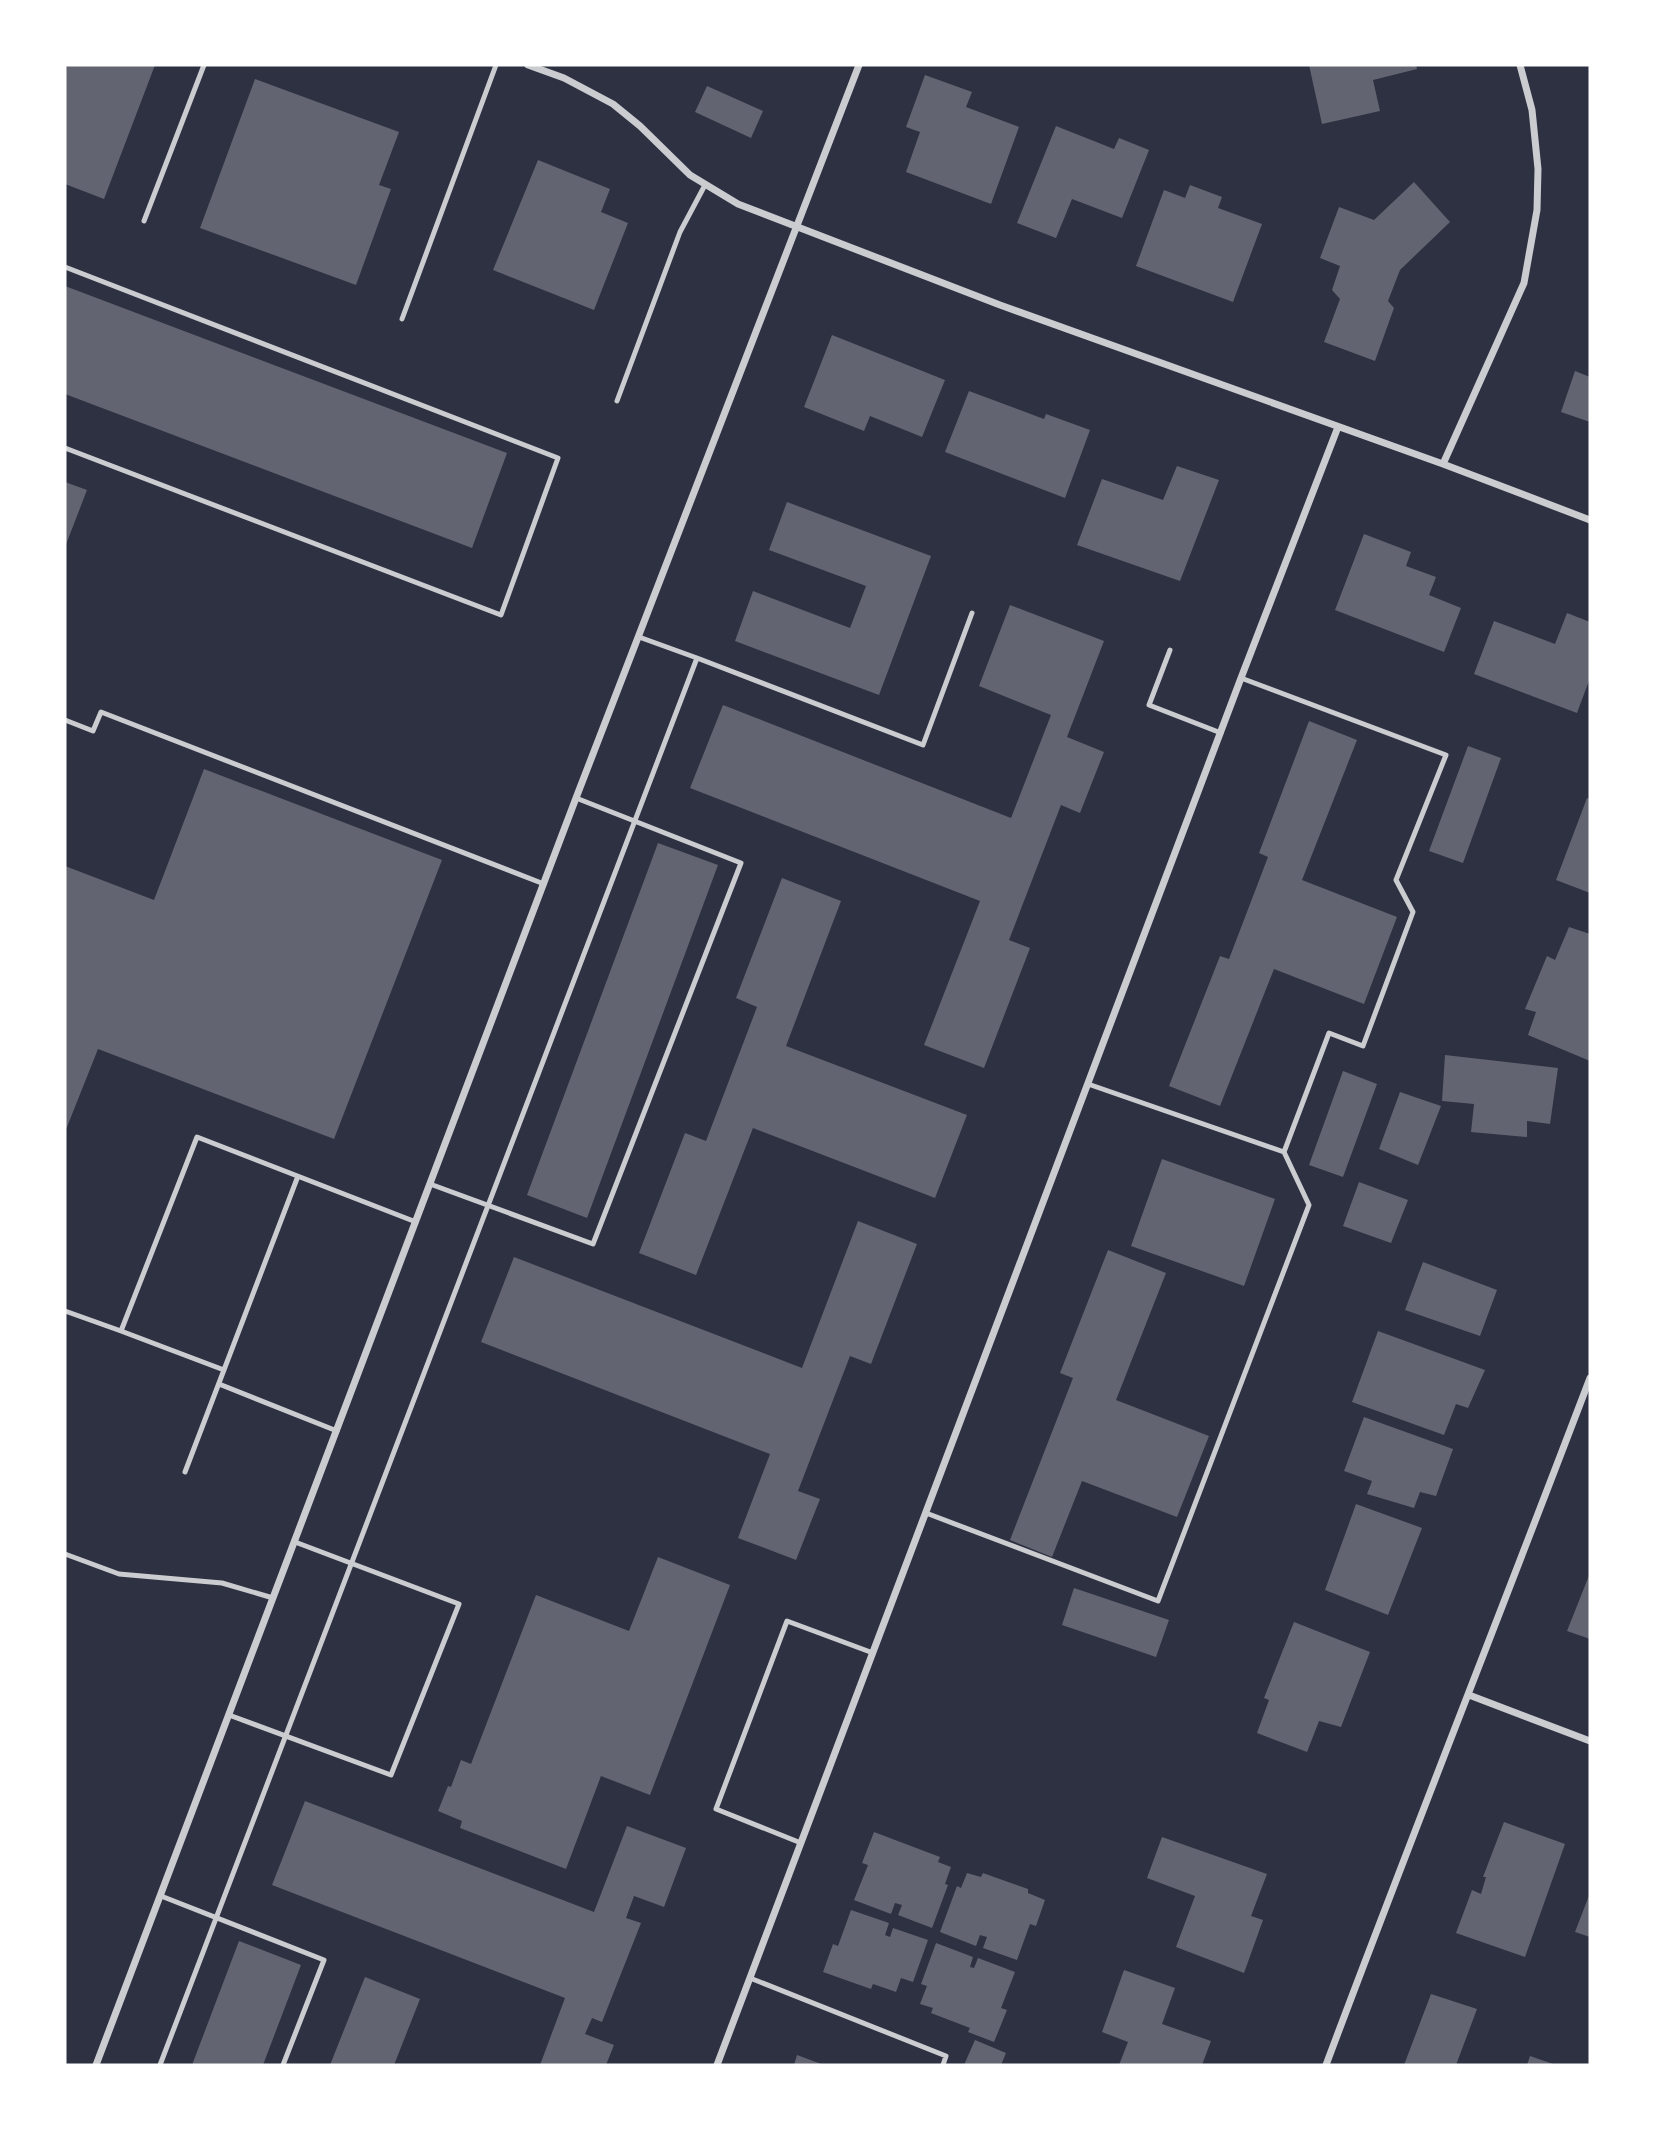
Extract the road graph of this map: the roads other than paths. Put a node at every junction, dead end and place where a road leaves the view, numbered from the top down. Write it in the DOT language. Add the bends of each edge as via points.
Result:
graph roads {
  1 [pos="204,65"];
  2 [pos="496,65"];
  3 [pos="528,65"];
  4 [pos="859,65"];
  5 [pos="1520,65"];
  6 [pos="705,185"];
  7 [pos="144,221"];
  8 [pos="797,227"];
  9 [pos="65,267"];
  10 [pos="402,319"];
  11 [pos="617,401"];
  12 [pos="1338,428"];
  13 [pos="65,448"];
  14 [pos="1443,464"];
  15 [pos="1590,520"];
  16 [pos="972,612"];
  17 [pos="639,637"];
  18 [pos="1170,650"];
  19 [pos="697,658"];
  20 [pos="1241,678"];
  21 [pos="65,720"];
  22 [pos="1221,733"];
  23 [pos="576,798"];
  24 [pos="635,822"];
  25 [pos="544,884"];
  26 [pos="1088,1084"];
  27 [pos="1284,1152"];
  28 [pos="298,1176"];
  29 [pos="430,1184"];
  30 [pos="488,1206"];
  31 [pos="416,1222"];
  32 [pos="65,1311"];
  33 [pos="121,1331"];
  34 [pos="224,1370"];
  35 [pos="1590,1378"];
  36 [pos="219,1384"];
  37 [pos="337,1431"];
  38 [pos="185,1472"];
  39 [pos="926,1513"];
  40 [pos="295,1542"];
  41 [pos="65,1554"];
  42 [pos="352,1563"];
  43 [pos="273,1598"];
  44 [pos="873,1653"];
  45 [pos="1469,1695"];
  46 [pos="229,1715"];
  47 [pos="286,1736"];
  48 [pos="1590,1741"];
  49 [pos="801,1843"];
  50 [pos="161,1896"];
  51 [pos="217,1917"];
  52 [pos="750,1978"];
  53 [pos="96,2065"];
  54 [pos="160,2065"];
  55 [pos="283,2065"];
  56 [pos="717,2065"];
  57 [pos="943,2065"];
  58 [pos="1326,2065"];
  1 -- 7 [label="lane"];
  2 -- 10 [label="lane"];
  3 -- 6 [label="street" via="613,104"];
  4 -- 8 [label="street"];
  5 -- 14 [label="street" via="1532,110 1538,169 1537,210 1524,283"];
  6 -- 8 [label="street" via="738,204"];
  6 -- 11 [label="lane" via="680,232"];
  8 -- 12 [label="street"];
  8 -- 17 [label="street"];
  9 -- 13 [label="lane" via="558,458 501,615"];
  12 -- 14 [label="street"];
  12 -- 20 [label="street"];
  14 -- 15 [label="street"];
  16 -- 19 [label="lane" via="923,745"];
  17 -- 19 [label="lane"];
  17 -- 23 [label="street"];
  18 -- 22 [label="lane" via="1149,705"];
  19 -- 24 [label="lane"];
  20 -- 22 [label="street"];
  20 -- 27 [label="lane" via="1446,755 1396,880 1412,912 1363,1046 1329,1034"];
  21 -- 25 [label="lane" via="93,732 101,712"];
  22 -- 26 [label="street"];
  23 -- 24 [label="lane"];
  23 -- 25 [label="street"];
  24 -- 30 [label="lane"];
  24 -- 30 [label="lane" via="741,863 593,1244"];
  25 -- 29 [label="street"];
  26 -- 27 [label="lane"];
  26 -- 39 [label="street"];
  27 -- 39 [label="lane" via="1309,1205 1158,1601"];
  28 -- 31 [label="lane"];
  28 -- 33 [label="lane" via="197,1137"];
  28 -- 34 [label="lane"];
  29 -- 30 [label="lane"];
  29 -- 31 [label="street"];
  30 -- 42 [label="lane"];
  31 -- 37 [label="street"];
  32 -- 33 [label="lane"];
  33 -- 34 [label="lane"];
  34 -- 36 [label="lane"];
  35 -- 45 [label="street"];
  36 -- 37 [label="lane"];
  36 -- 38 [label="lane"];
  37 -- 40 [label="street"];
  39 -- 44 [label="street"];
  40 -- 42 [label="lane"];
  40 -- 43 [label="street"];
  41 -- 43 [label="lane" via="119,1574 222,1583"];
  42 -- 47 [label="lane"];
  42 -- 47 [label="lane" via="459,1604 391,1775"];
  43 -- 46 [label="street"];
  44 -- 49 [label="street"];
  44 -- 49 [label="lane" via="786,1621 716,1809"];
  45 -- 48 [label="street"];
  45 -- 58 [label="street"];
  46 -- 47 [label="lane"];
  46 -- 50 [label="street"];
  47 -- 51 [label="lane"];
  49 -- 52 [label="street"];
  50 -- 51 [label="lane"];
  50 -- 53 [label="street"];
  51 -- 54 [label="lane"];
  51 -- 55 [label="lane" via="324,1960"];
  52 -- 56 [label="street"];
  52 -- 57 [label="lane" via="946,2056"];
}
